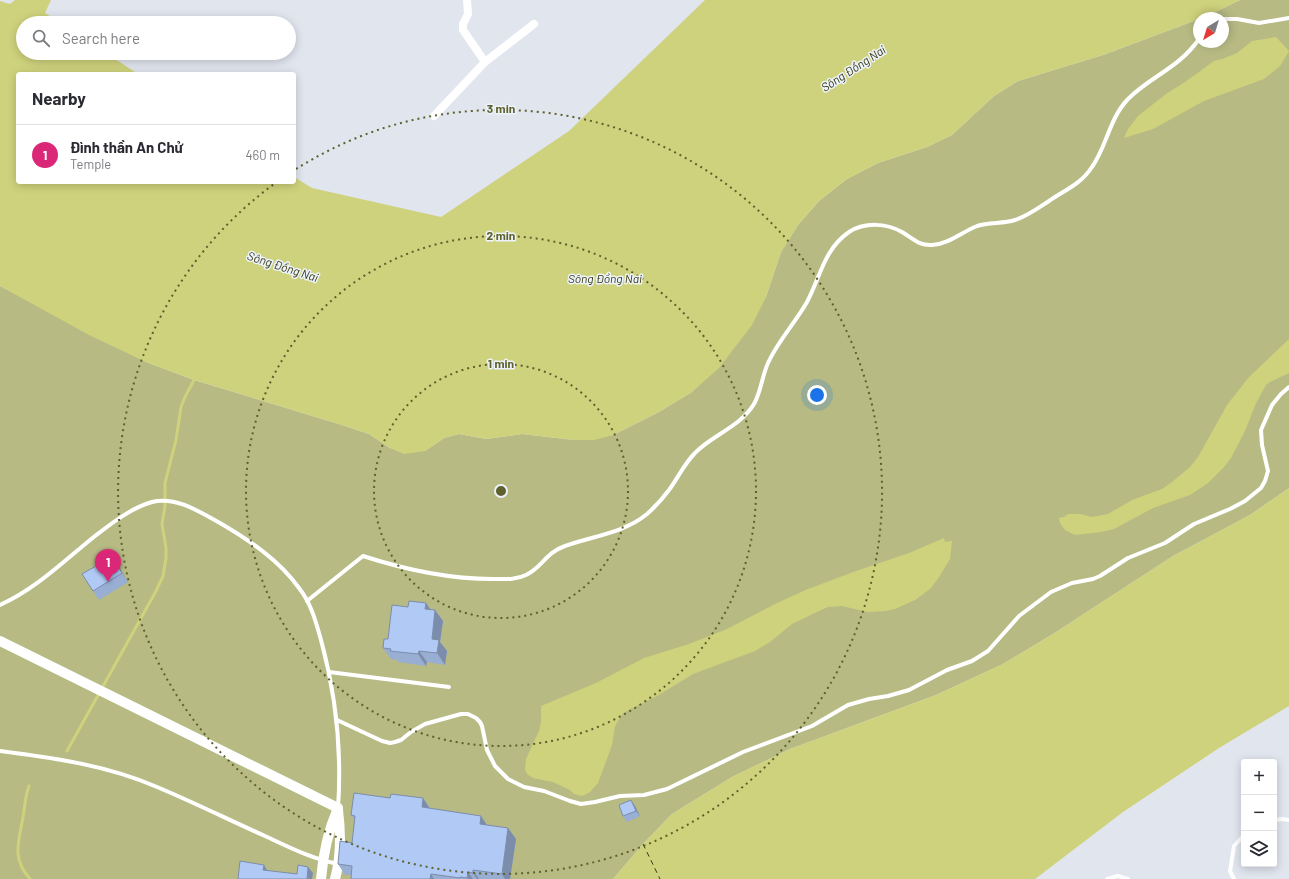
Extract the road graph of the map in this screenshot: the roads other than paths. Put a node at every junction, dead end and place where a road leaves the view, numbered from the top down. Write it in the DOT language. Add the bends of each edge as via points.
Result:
graph roads {
  1 [pos="467,0"];
  2 [pos="1289,18"];
  3 [pos="1229,19"];
  4 [pos="534,24"];
  5 [pos="1193,46"];
  6 [pos="485,62"];
  7 [pos="434,116"];
  8 [pos="1289,388"];
  9 [pos="307,600"];
  10 [pos="0,605"];
  11 [pos="0,641"];
  12 [pos="329,672"];
  13 [pos="449,687"];
  14 [pos="337,720"];
  15 [pos="0,751"];
  16 [pos="338,808"];
  17 [pos="1277,820"];
  18 [pos="1289,820"];
  19 [pos="1241,838"];
  20 [pos="322,861"];
  21 [pos="338,864"];
  22 [pos="321,879"];
  23 [pos="335,879"];
  24 [pos="1107,879"];
  25 [pos="1128,879"];
  26 [pos="1234,879"];
  1 -- 6 [label="street" via="468,14 462,24 463,30"];
  2 -- 3 [label="lane" via="1259,23"];
  4 -- 6 [label="street"];
  5 -- 9 [label="lane" via="1182,59 1136,92 1119,109 1099,155 1084,178 1026,216 1008,222 981,225 951,240 931,245 917,243 899,231 879,225 857,229 844,237 827,257 807,301 771,357 753,406 742,418 694,453 661,500 634,523 556,550 534,570 518,578 478,579 440,576 363,556"];
  6 -- 7 [label="street"];
  8 -- 14 [label="lane" via="1272,405 1261,430 1268,471 1265,481 1261,488 1245,501 1194,524 1165,543 1128,558 1100,576 1051,592 1019,616 988,651 972,661 909,690 848,705 812,726 742,752 667,789 581,804 515,783 495,766 487,750 480,722 468,714 430,722 390,743"];
  9 -- 10 [label="lane" via="289,575 250,542 190,507 171,501 159,501 145,504 117,520 31,588"];
  9 -- 12 [label="lane"];
  11 -- 16 [label="street"];
  12 -- 13 [label="lane"];
  12 -- 14 [label="lane"];
  14 -- 16 [label="lane" via="340,770"];
  15 -- 20 [label="lane" via="71,761 123,774"];
  16 -- 20 [label="street"];
  16 -- 21 [label="street"];
  17 -- 18 [label="lane"];
  19 -- 26 [label="lane" via="1234,846 1230,872"];
  20 -- 21 [label="lane"];
  20 -- 22 [label="street"];
  21 -- 23 [label="street"];
  24 -- 25 [label="lane" via="1118,876"];
}
